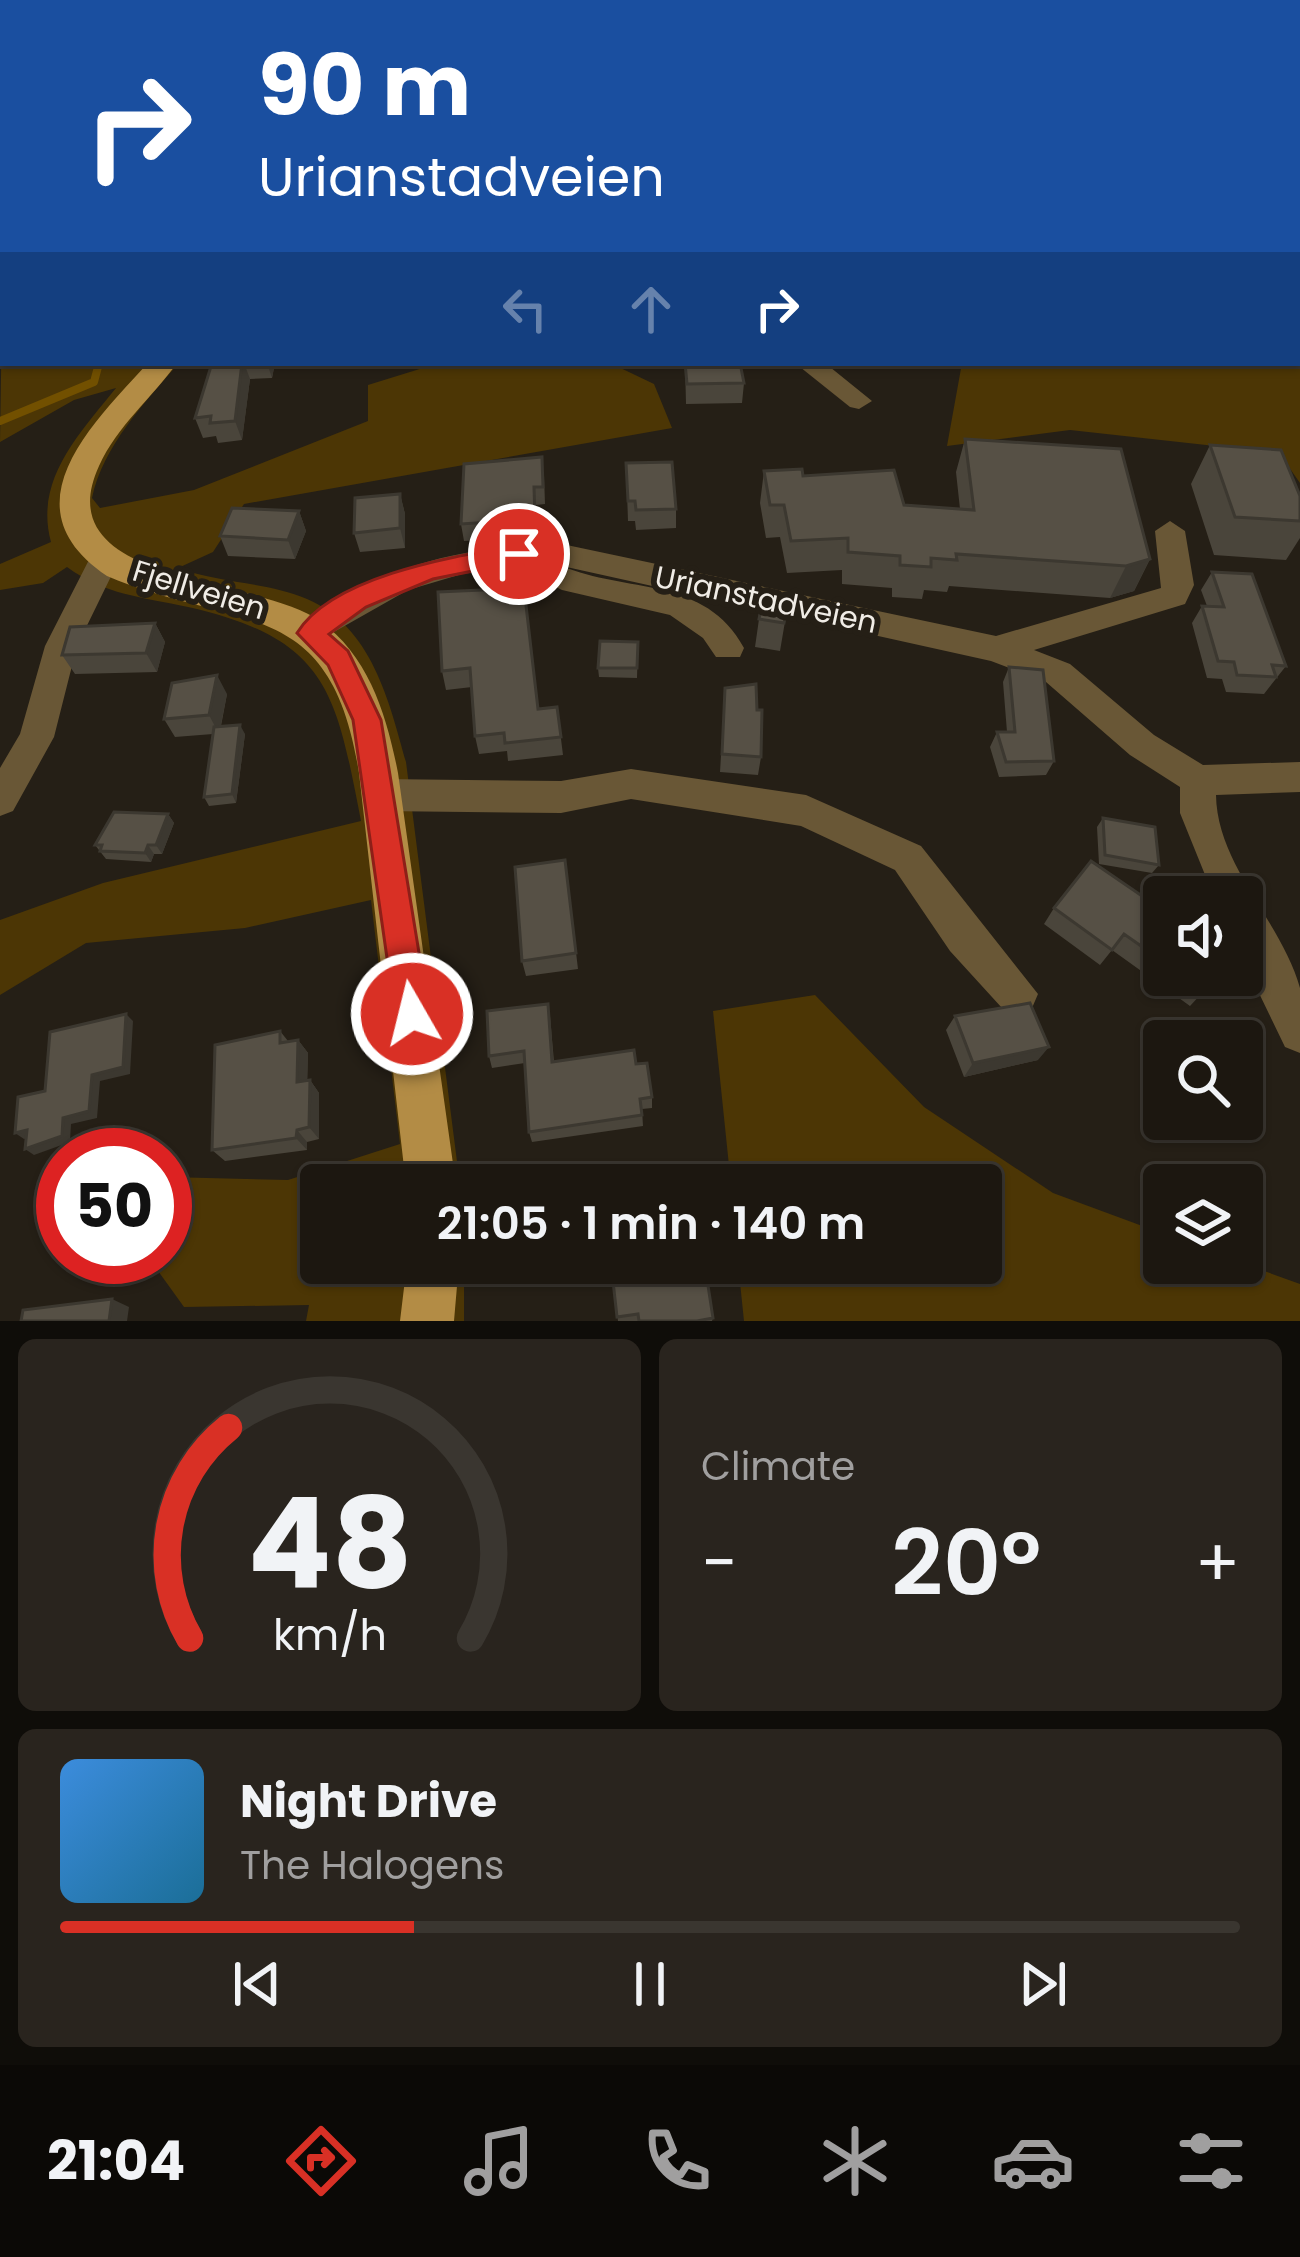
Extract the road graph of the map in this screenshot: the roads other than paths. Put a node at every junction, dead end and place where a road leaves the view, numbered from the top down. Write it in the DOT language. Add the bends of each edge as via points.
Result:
graph roads {
  1 [pos="161,366"];
  2 [pos="812,366"];
  3 [pos="859,401"];
  4 [pos="1170,531"];
  5 [pos="519,554"];
  6 [pos="105,558"];
  7 [pos="311,633"];
  8 [pos="728,648"];
  9 [pos="996,649"];
  10 [pos="1198,780"];
  11 [pos="1289,786"];
  12 [pos="380,796"];
  13 [pos="0,800"];
  14 [pos="1224,876"];
  15 [pos="1263,958"];
  16 [pos="1016,994"];
  17 [pos="1300,1032"];
  18 [pos="429,1164"];
  19 [pos="431,1284"];
  20 [pos="427,1321"];
  1 -- 6 [label="main road, Fjellveien" via="80,476 74,513"];
  2 -- 3 [label="street"];
  4 -- 9 [label="street" via="1174,596"];
  5 -- 7 [label="street, Urianstadveien" via="428,571 357,601"];
  5 -- 8 [label="street" via="578,584 672,600 714,625"];
  5 -- 9 [label="street, Urianstadveien" via="562,555"];
  6 -- 7 [label="main road, Fjellveien" via="270,611"];
  6 -- 13 [label="street" via="61,646 37,737"];
  7 -- 12 [label="main road, Fjellveien" via="339,659 358,694"];
  9 -- 10 [label="street, Urianstadveien" via="1058,673 1142,745"];
  10 -- 11 [label="street"];
  10 -- 14 [label="street" via="1198,814"];
  12 -- 16 [label="street" via="561,797 641,784 806,811 908,858"];
  12 -- 18 [label="main road, Fjellveien"];
  15 -- 17 [label="street"];
  19 -- 20 [label="main road"];
}
